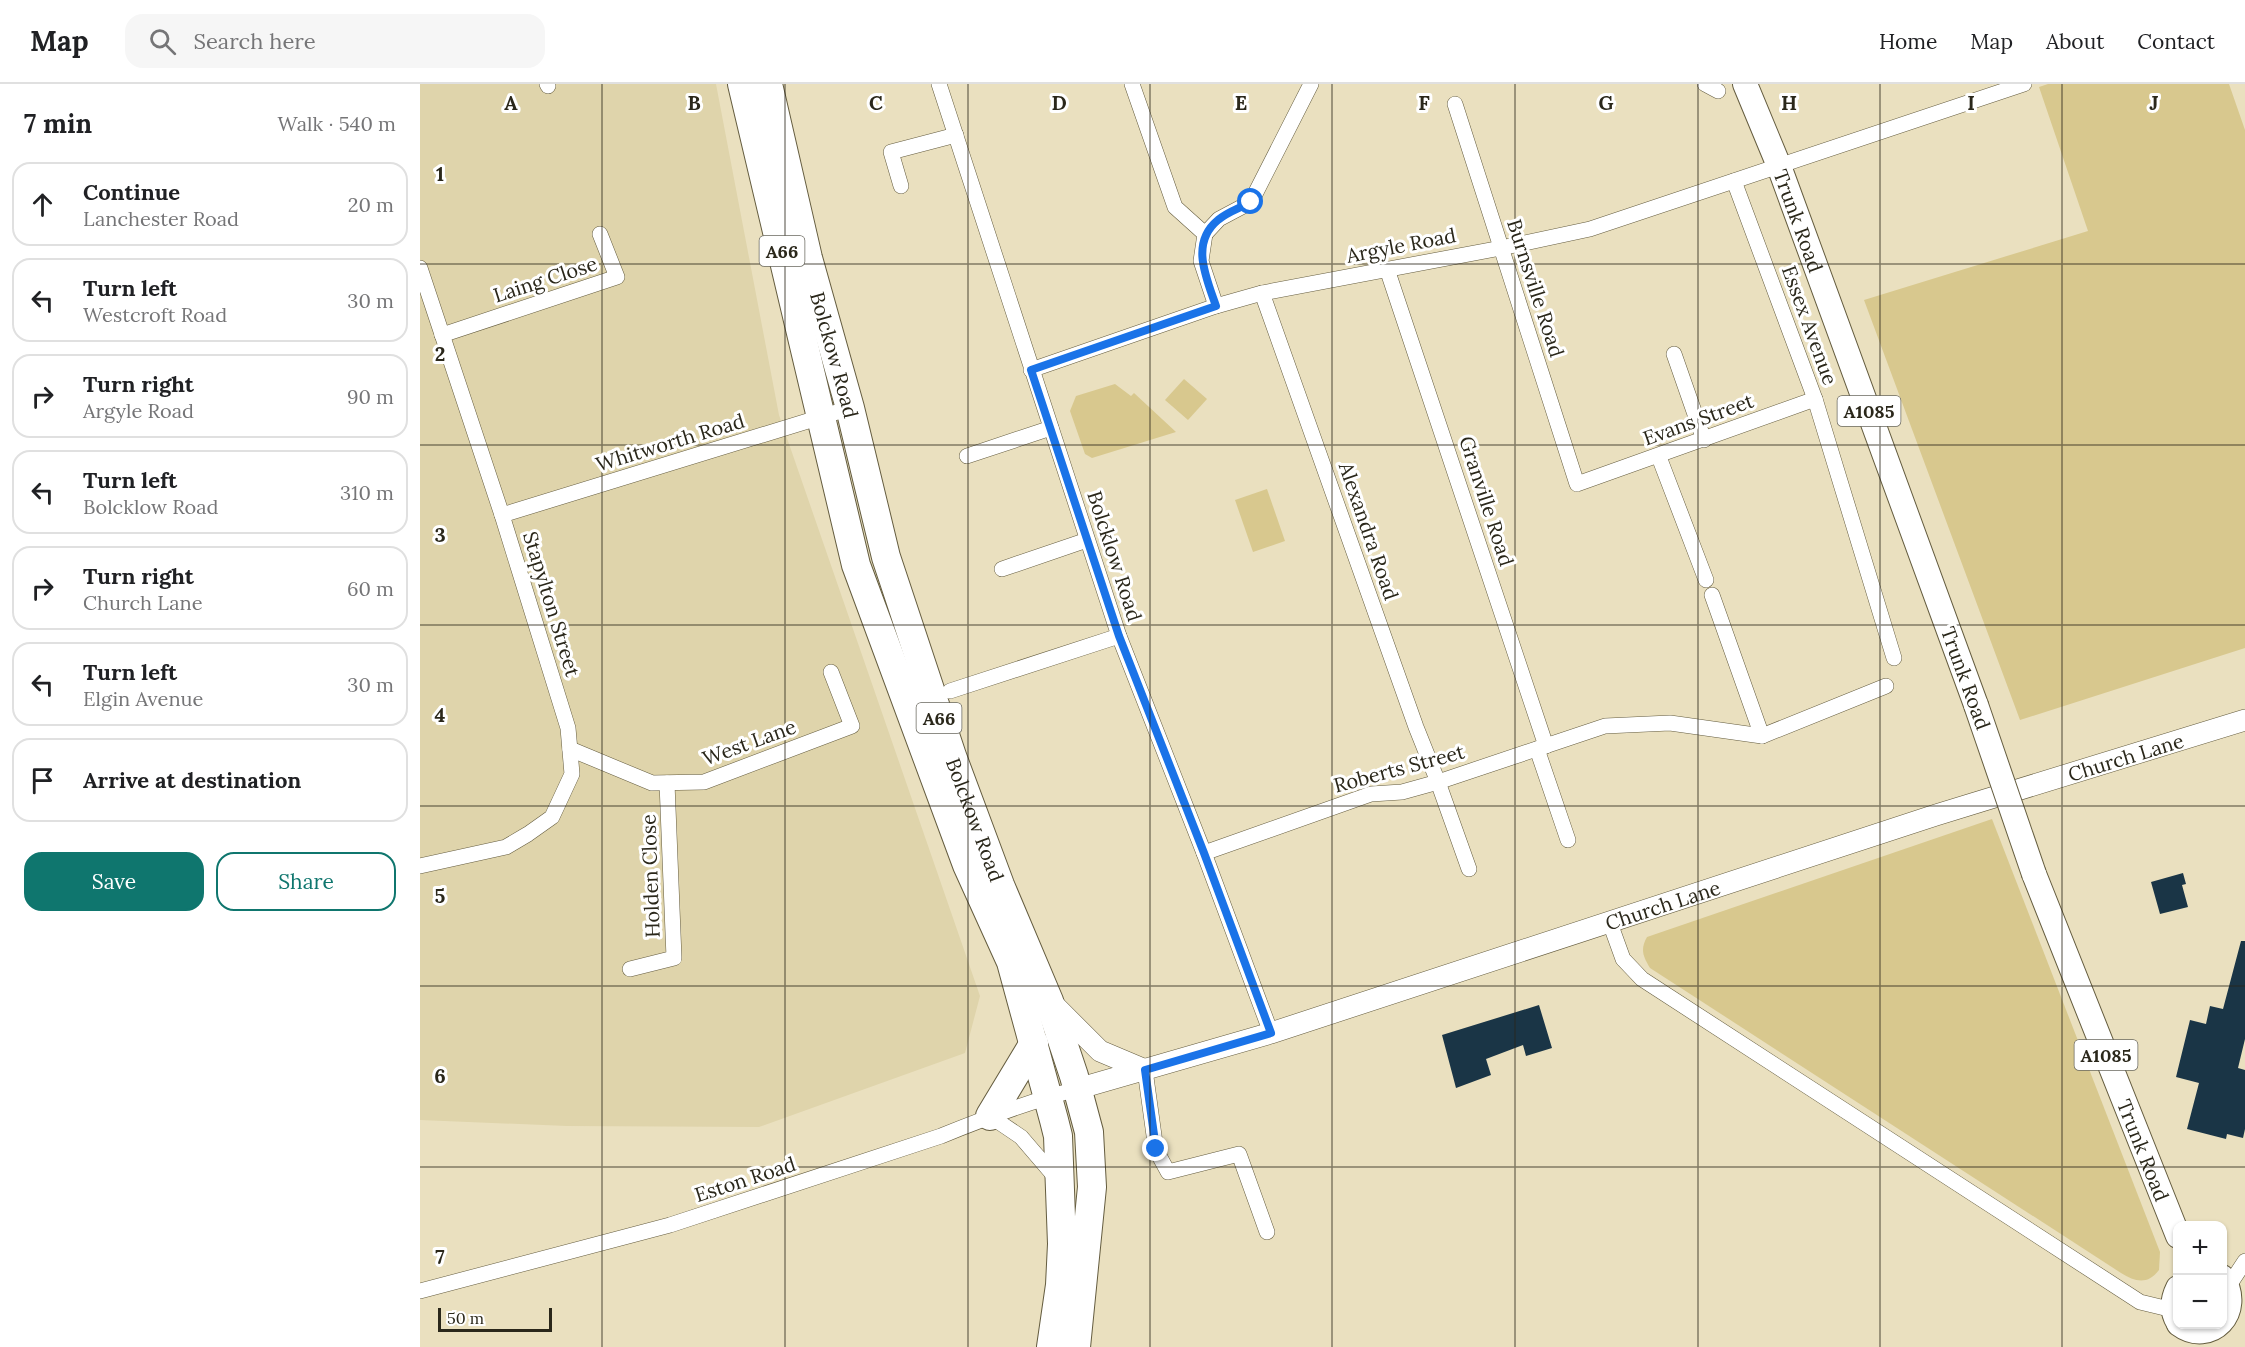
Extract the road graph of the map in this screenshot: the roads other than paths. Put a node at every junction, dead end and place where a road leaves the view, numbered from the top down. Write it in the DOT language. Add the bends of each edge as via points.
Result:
graph roads {
  1 [pos="742,84"];
  2 [pos="768,84"];
  3 [pos="939,84"];
  4 [pos="1132,84"];
  5 [pos="1311,84"];
  6 [pos="1745,84"];
  7 [pos="1753,84"];
  8 [pos="2024,84"];
  9 [pos="1455,104"];
  10 [pos="1761,117"];
  11 [pos="956,135"];
  12 [pos="1779,166"];
  13 [pos="1734,181"];
  14 [pos="901,186"];
  15 [pos="600,234"];
  16 [pos="1205,234"];
  17 [pos="1501,248"];
  18 [pos="420,268"];
  19 [pos="1387,269"];
  20 [pos="1262,293"];
  21 [pos="1216,306"];
  22 [pos="442,335"];
  23 [pos="1674,354"];
  24 [pos="1031,370"];
  25 [pos="1815,399"];
  26 [pos="850,408"];
  27 [pos="822,417"];
  28 [pos="1051,428"];
  29 [pos="1704,440"];
  30 [pos="967,456"];
  31 [pos="1659,457"];
  32 [pos="1577,484"];
  33 [pos="502,515"];
  34 [pos="1087,540"];
  35 [pos="1002,569"];
  36 [pos="1706,580"];
  37 [pos="1712,595"];
  38 [pos="1119,636"];
  39 [pos="1894,658"];
  40 [pos="831,672"];
  41 [pos="1886,686"];
  42 [pos="950,691"];
  43 [pos="2245,720"];
  44 [pos="1762,736"];
  45 [pos="1542,747"];
  46 [pos="570,749"];
  47 [pos="1438,782"];
  48 [pos="667,783"];
  49 [pos="1568,840"];
  50 [pos="1204,853"];
  51 [pos="420,866"];
  52 [pos="1469,869"];
  53 [pos="1610,923"];
  54 [pos="630,969"];
  55 [pos="1036,1000"];
  56 [pos="1271,1033"];
  57 [pos="1034,1043"];
  58 [pos="1145,1070"];
  59 [pos="1077,1089"];
  60 [pos="1048,1096"];
  61 [pos="990,1116"];
  62 [pos="1059,1181"];
  63 [pos="2173,1223"];
  64 [pos="1267,1232"];
  65 [pos="2245,1261"];
  66 [pos="2227,1279"];
  67 [pos="2227,1281"];
  68 [pos="420,1292"];
  69 [pos="2173,1310"];
  70 [pos="2186,1329"];
  71 [pos="2227,1329"];
  72 [pos="2218,1341"];
  73 [pos="1051,1347"];
  74 [pos="1076,1347"];
  1 -- 27 [label="highway, Bolckow Road / A66"];
  2 -- 26 [label="highway, Bolckow Road / A66" via="808,258"];
  3 -- 11 [label="street, Bolcklow Road"];
  4 -- 16 [label="street" via="1175,207"];
  5 -- 16 [label="street" via="1251,202 1219,219"];
  6 -- 10 [label="main road, A1085"];
  7 -- 10 [label="main road, A1085"];
  8 -- 12 [label="street, Argyle Road"];
  9 -- 17 [label="street, Burnsville Road"];
  10 -- 12 [label="main road, Trunk Road / A1085"];
  11 -- 14 [label="street" via="891,152"];
  11 -- 24 [label="street, Bolcklow Road"];
  12 -- 13 [label="street, Argyle Road"];
  12 -- 63 [label="main road, Trunk Road / A1085, bridge" via="2034,874"];
  13 -- 17 [label="street, Argyle Road" via="1590,229"];
  13 -- 25 [label="street, Essex Avenue"];
  15 -- 22 [label="street, Laing Close" via="617,277"];
  16 -- 21 [label="street" via="1201,261"];
  17 -- 19 [label="street, Argyle Road"];
  17 -- 32 [label="street, Burnsville Road"];
  18 -- 22 [label="street, Stapylton Street"];
  19 -- 20 [label="street, Argyle Road"];
  19 -- 45 [label="street, Granville Road"];
  20 -- 21 [label="street, Argyle Road"];
  20 -- 47 [label="street, Alexandra Road"];
  21 -- 24 [label="street, Argyle Road"];
  22 -- 33 [label="street, Stapylton Street"];
  23 -- 29 [label="street"];
  24 -- 28 [label="street, Bolcklow Road"];
  25 -- 29 [label="street, Evans Street"];
  25 -- 39 [label="street, Essex Avenue"];
  26 -- 27 [label="street, Whitworth Road"];
  26 -- 55 [label="highway, Bolckow Road / A66" via="886,557"];
  27 -- 33 [label="street, Whitworth Road"];
  27 -- 55 [label="highway, Bolckow Road / A66" via="856,565 926,760 1011,962"];
  28 -- 30 [label="street"];
  28 -- 34 [label="street, Bolcklow Road"];
  29 -- 31 [label="street, Evans Street"];
  31 -- 32 [label="street, Evans Street"];
  31 -- 36 [label="street"];
  33 -- 46 [label="street, Stapylton Street" via="568,728"];
  34 -- 35 [label="street"];
  34 -- 38 [label="street, Bolcklow Road"];
  37 -- 44 [label="street"];
  38 -- 42 [label="street"];
  38 -- 50 [label="street, Bolcklow Road"];
  40 -- 48 [label="street, West Lane" via="852,726 704,782"];
  41 -- 44 [label="street"];
  43 -- 53 [label="street, Church Lane" via="1936,815"];
  44 -- 45 [label="street, Roberts Street" via="1670,723 1605,726"];
  45 -- 47 [label="street, Roberts Street"];
  45 -- 49 [label="street, Granville Road"];
  46 -- 48 [label="street, West Lane" via="652,783"];
  46 -- 51 [label="street, Stapylton Street" via="572,774 552,817 506,847"];
  47 -- 50 [label="street, Roberts Street" via="1371,795"];
  47 -- 52 [label="street, Alexandra Road"];
  48 -- 54 [label="street, Holden Close" via="674,958"];
  50 -- 56 [label="street, Bolcklow Road"];
  53 -- 56 [label="street, Church Lane"];
  53 -- 69 [label="street" via="1623,960 1642,979 2140,1302"];
  55 -- 57 [label="highway, A66"];
  55 -- 58 [label="street" via="1100,1051"];
  55 -- 59 [label="highway, Bolckow Road / A66"];
  56 -- 58 [label="street, Church Lane"];
  57 -- 60 [label="highway, A66"];
  57 -- 61 [label="highway"];
  58 -- 59 [label="street, Church Lane"];
  58 -- 64 [label="street" via="1156,1149 1168,1172 1239,1154"];
  59 -- 60 [label="street, Eston Road"];
  59 -- 74 [label="highway, Bolckow Road / A66" via="1089,1132 1092,1187"];
  60 -- 61 [label="street, Eston Road"];
  60 -- 62 [label="highway, A66" via="1058,1136"];
  61 -- 62 [label="street" via="1021,1137"];
  61 -- 68 [label="street, Eston Road" via="670,1226"];
  62 -- 73 [label="highway, A66" via="1061,1264"];
  65 -- 66 [label="street"];
  67 -- 71 [label="main road" via="2238,1303 2237,1313"];
  70 -- 72 [label="main road" via="2197,1337"];
}
